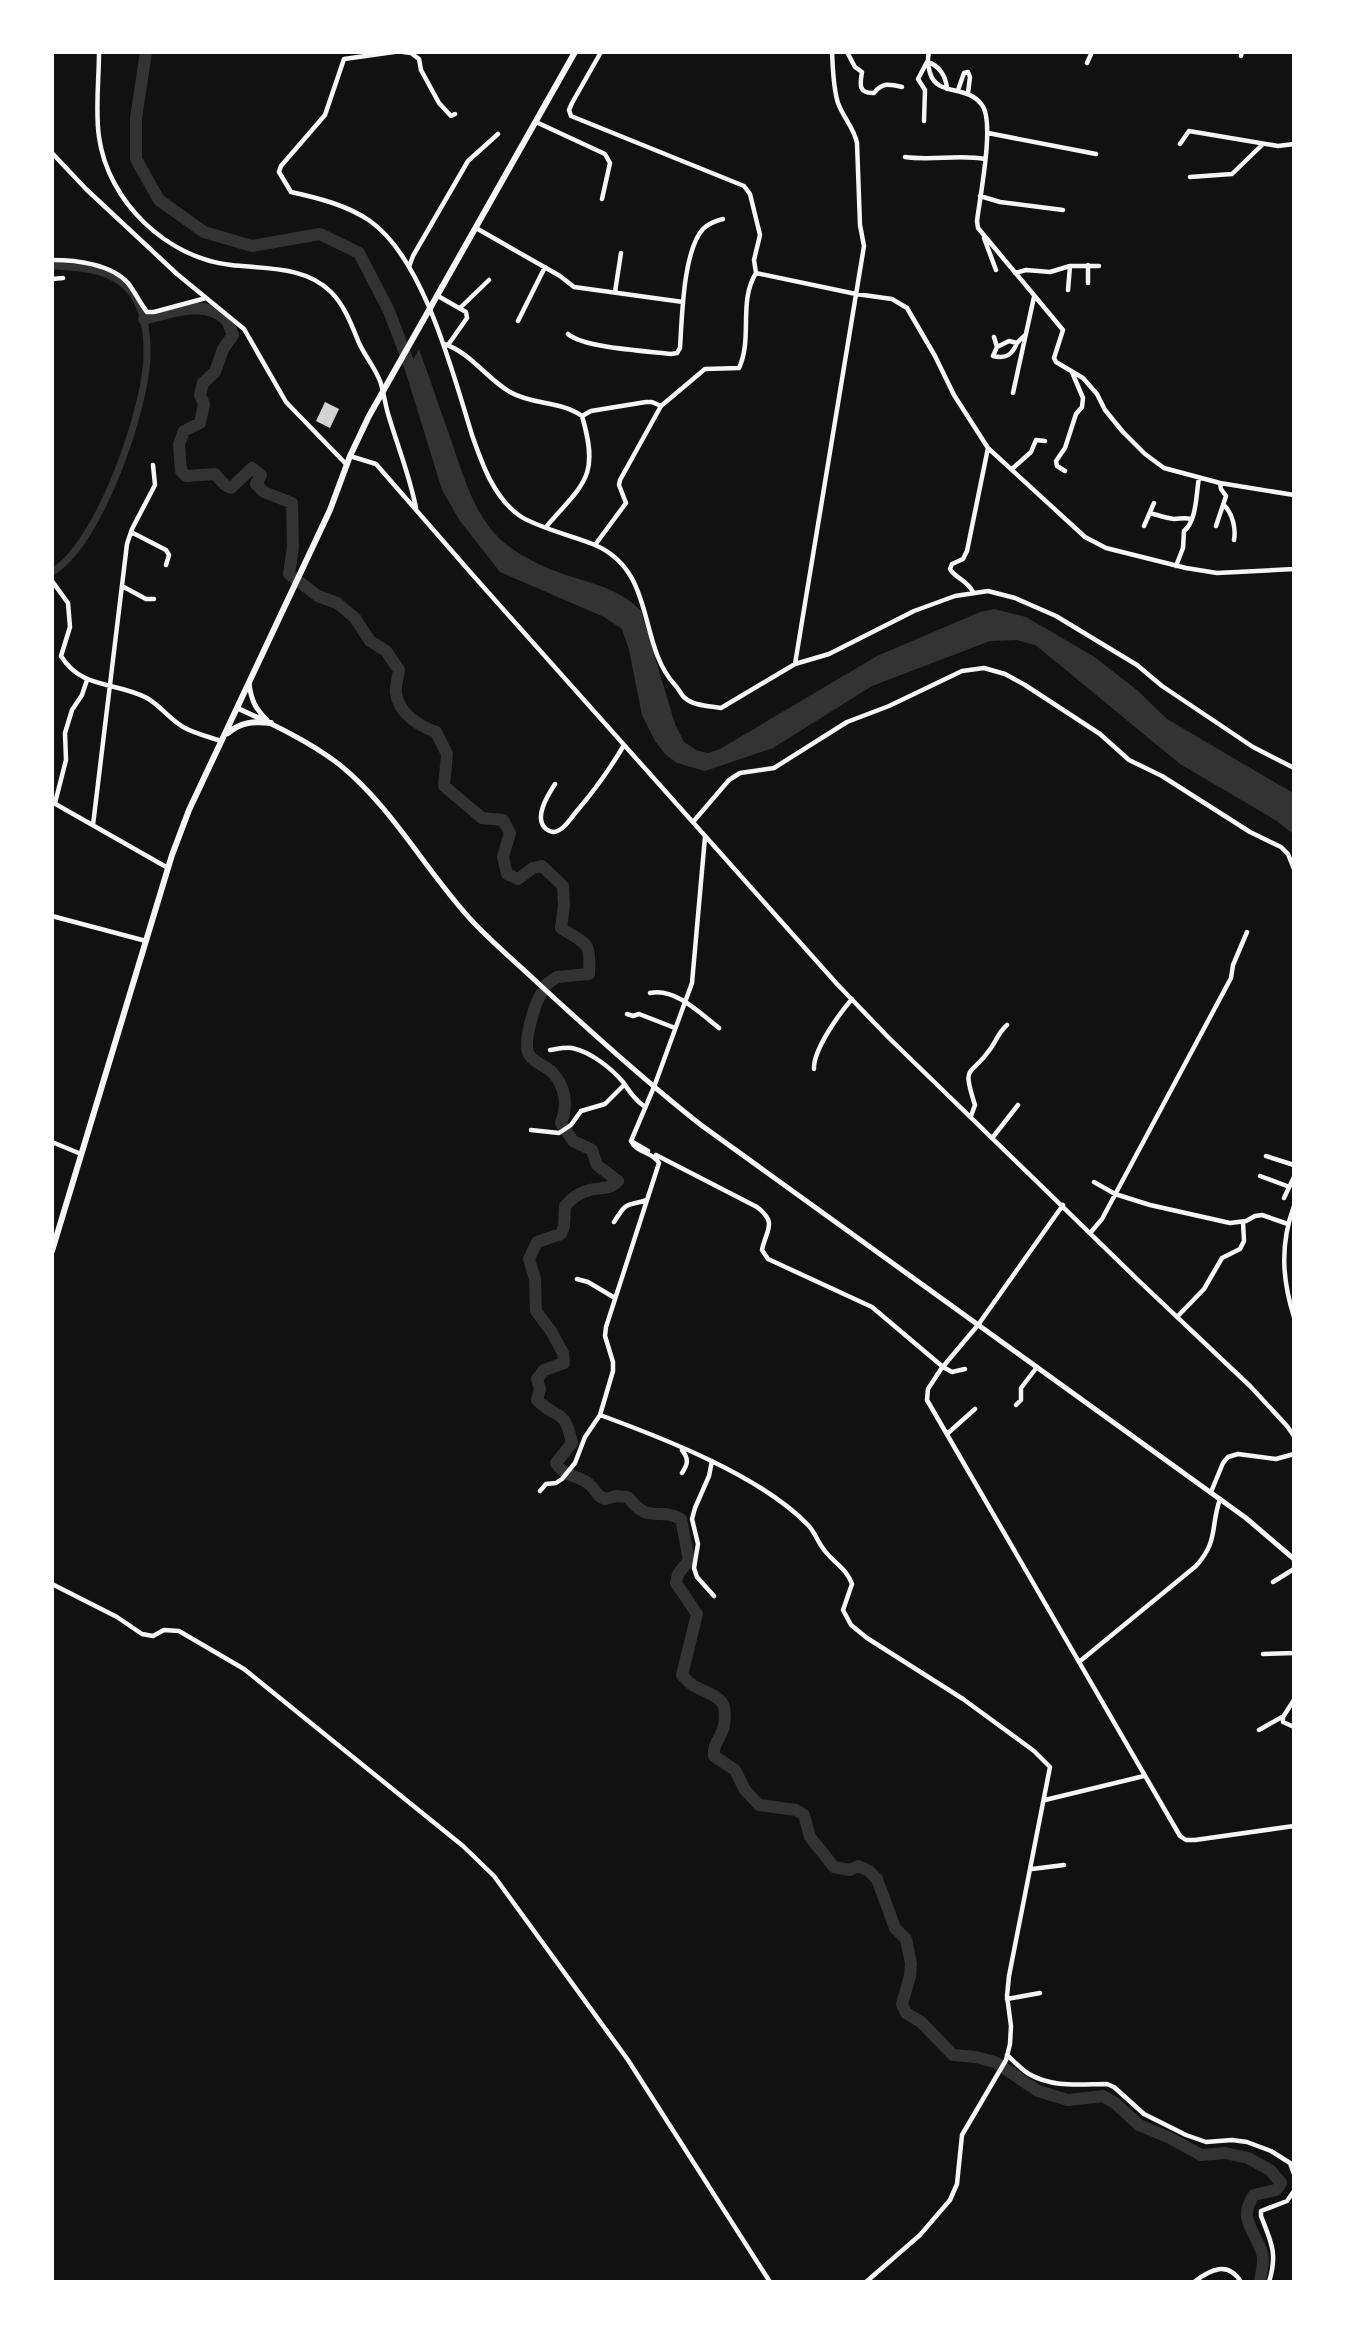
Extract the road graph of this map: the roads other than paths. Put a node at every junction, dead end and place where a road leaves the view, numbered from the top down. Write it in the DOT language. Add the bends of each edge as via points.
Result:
graph roads {
  1 [pos="99,52"];
  2 [pos="394,52"];
  3 [pos="403,52"];
  4 [pos="575,52"];
  5 [pos="601,52"];
  6 [pos="832,52"];
  7 [pos="847,52"];
  8 [pos="929,52"];
  9 [pos="1092,52"];
  10 [pos="927,62"];
  11 [pos="1087,64"];
  12 [pos="902,86"];
  13 [pos="947,89"];
  14 [pos="958,90"];
  15 [pos="968,93"];
  16 [pos="455,114"];
  17 [pos="924,121"];
  18 [pos="536,122"];
  19 [pos="988,133"];
  20 [pos="498,134"];
  21 [pos="1180,144"];
  22 [pos="1263,144"];
  23 [pos="1293,144"];
  24 [pos="52,153"];
  25 [pos="1096,154"];
  26 [pos="905,157"];
  27 [pos="985,159"];
  28 [pos="1190,177"];
  29 [pos="980,196"];
  30 [pos="602,199"];
  31 [pos="1063,210"];
  32 [pos="723,219"];
  33 [pos="476,228"];
  34 [pos="984,237"];
  35 [pos="621,253"];
  36 [pos="52,260"];
  37 [pos="1088,265"];
  38 [pos="1070,266"];
  39 [pos="1099,266"];
  40 [pos="545,267"];
  41 [pos="409,268"];
  42 [pos="996,270"];
  43 [pos="756,273"];
  44 [pos="1015,273"];
  45 [pos="63,278"];
  46 [pos="52,279"];
  47 [pos="489,280"];
  48 [pos="1088,284"];
  49 [pos="1068,290"];
  50 [pos="615,292"];
  51 [pos="856,294"];
  52 [pos="438,296"];
  53 [pos="1034,297"];
  54 [pos="207,298"];
  55 [pos="683,302"];
  56 [pos="460,308"];
  57 [pos="431,309"];
  58 [pos="518,321"];
  59 [pos="568,334"];
  60 [pos="1025,336"];
  61 [pos="993,337"];
  62 [pos="1017,342"];
  63 [pos="445,344"];
  64 [pos="997,346"];
  65 [pos="1072,372"];
  66 [pos="1013,393"];
  67 [pos="382,394"];
  68 [pos="661,406"];
  69 [pos="582,416"];
  70 [pos="1045,441"];
  71 [pos="988,448"];
  72 [pos="350,456"];
  73 [pos="152,465"];
  74 [pos="347,465"];
  75 [pos="1012,468"];
  76 [pos="1065,471"];
  77 [pos="1199,478"];
  78 [pos="1220,484"];
  79 [pos="1293,495"];
  80 [pos="1154,503"];
  81 [pos="1224,505"];
  82 [pos="417,511"];
  83 [pos="1150,513"];
  84 [pos="1191,519"];
  85 [pos="1144,526"];
  86 [pos="1216,526"];
  87 [pos="546,527"];
  88 [pos="131,532"];
  89 [pos="1234,540"];
  90 [pos="595,545"];
  91 [pos="166,565"];
  92 [pos="1176,566"];
  93 [pos="1293,569"];
  94 [pos="53,583"];
  95 [pos="122,586"];
  96 [pos="974,592"];
  97 [pos="154,599"];
  98 [pos="795,664"];
  99 [pos="87,680"];
  100 [pos="249,683"];
  101 [pos="110,686"];
  102 [pos="237,708"];
  103 [pos="271,723"];
  104 [pos="221,741"];
  105 [pos="624,744"];
  106 [pos="1293,768"];
  107 [pos="555,784"];
  108 [pos="54,802"];
  109 [pos="693,822"];
  110 [pos="93,825"];
  111 [pos="705,836"];
  112 [pos="168,868"];
  113 [pos="1293,869"];
  114 [pos="52,916"];
  115 [pos="1247,932"];
  116 [pos="146,941"];
  117 [pos="650,993"];
  118 [pos="852,999"];
  119 [pos="686,1002"];
  120 [pos="627,1014"];
  121 [pos="1007,1025"];
  122 [pos="675,1028"];
  123 [pos="719,1028"];
  124 [pos="550,1050"];
  125 [pos="814,1069"];
  126 [pos="624,1085"];
  127 [pos="654,1087"];
  128 [pos="1018,1105"];
  129 [pos="645,1107"];
  130 [pos="971,1116"];
  131 [pos="531,1130"];
  132 [pos="993,1138"];
  133 [pos="631,1141"];
  134 [pos="52,1142"];
  135 [pos="82,1154"];
  136 [pos="1266,1156"];
  137 [pos="1293,1165"];
  138 [pos="1259,1176"];
  139 [pos="1293,1177"];
  140 [pos="1094,1182"];
  141 [pos="1287,1186"];
  142 [pos="1115,1194"];
  143 [pos="1284,1198"];
  144 [pos="648,1200"];
  145 [pos="1063,1205"];
  146 [pos="1293,1206"];
  147 [pos="614,1222"];
  148 [pos="1243,1222"];
  149 [pos="1288,1224"];
  150 [pos="1091,1232"];
  151 [pos="52,1251"];
  152 [pos="577,1279"];
  153 [pos="615,1298"];
  154 [pos="1177,1317"];
  155 [pos="1293,1317"];
  156 [pos="978,1325"];
  157 [pos="943,1367"];
  158 [pos="1038,1367"];
  159 [pos="965,1369"];
  160 [pos="1016,1405"];
  161 [pos="975,1409"];
  162 [pos="600,1415"];
  163 [pos="947,1434"];
  164 [pos="1293,1436"];
  165 [pos="682,1449"];
  166 [pos="1293,1454"];
  167 [pos="712,1461"];
  168 [pos="682,1473"];
  169 [pos="540,1491"];
  170 [pos="1211,1492"];
  171 [pos="1220,1499"];
  172 [pos="1293,1559"];
  173 [pos="1293,1570"];
  174 [pos="1273,1582"];
  175 [pos="52,1584"];
  176 [pos="714,1596"];
  177 [pos="1293,1653"];
  178 [pos="1263,1654"];
  179 [pos="1079,1662"];
  180 [pos="1293,1700"];
  181 [pos="1283,1717"];
  182 [pos="1293,1727"];
  183 [pos="1259,1730"];
  184 [pos="1144,1776"];
  185 [pos="1045,1800"];
  186 [pos="1293,1826"];
  187 [pos="1063,1866"];
  188 [pos="1032,1869"];
  189 [pos="1040,1993"];
  190 [pos="1007,1999"];
  191 [pos="1007,2057"];
  192 [pos="1293,2174"];
  193 [pos="1293,2191"];
  194 [pos="770,2281"];
  195 [pos="866,2281"];
  196 [pos="1194,2281"];
  197 [pos="1241,2281"];
  198 [pos="1269,2281"];
  1 -- 67 [label="street" via="99,140 120,192 144,223 170,244 207,260 293,271 314,279 342,306"];
  2 -- 41 [label="street" via="344,59 325,115 279,172 291,192 328,201 371,222 393,243"];
  3 -- 16 [label="street" via="419,59 439,103 451,116"];
  4 -- 18 [label="main road"];
  5 -- 43 [label="street" via="572,103 571,116 744,186 760,235"];
  6 -- 51 [label="street" via="834,89 857,143 864,246"];
  7 -- 12 [label="street" via="862,72 862,91 874,93 888,84"];
  8 -- 10 [label="street"];
  9 -- 11 [label="street"];
  10 -- 13 [label="street" via="942,72"];
  10 -- 13 [label="street" via="932,79 939,88"];
  10 -- 17 [label="street" via="918,79 925,90"];
  13 -- 14 [label="street"];
  14 -- 15 [label="street"];
  14 -- 15 [label="street" via="968,72"];
  15 -- 19 [label="street" via="982,104"];
  18 -- 30 [label="street" via="609,158"];
  18 -- 33 [label="main road"];
  19 -- 25 [label="street"];
  19 -- 27 [label="street"];
  20 -- 41 [label="street" via="468,161"];
  21 -- 22 [label="street" via="1189,131"];
  22 -- 23 [label="street"];
  22 -- 28 [label="street" via="1232,174"];
  24 -- 54 [label="street"];
  26 -- 27 [label="street"];
  27 -- 29 [label="street"];
  29 -- 31 [label="street"];
  29 -- 34 [label="street" via="977,221"];
  32 -- 55 [label="street" via="702,230 691,251"];
  33 -- 40 [label="street"];
  33 -- 52 [label="main road"];
  34 -- 42 [label="street"];
  34 -- 44 [label="street"];
  35 -- 50 [label="street"];
  36 -- 54 [label="street" via="84,262 114,274 128,283 147,312"];
  37 -- 38 [label="street"];
  37 -- 39 [label="street"];
  37 -- 48 [label="street"];
  38 -- 44 [label="street"];
  38 -- 49 [label="street"];
  40 -- 50 [label="street" via="574,287"];
  40 -- 58 [label="street"];
  41 -- 57 [label="street"];
  43 -- 51 [label="street"];
  43 -- 68 [label="street" via="747,295 739,368 705,369"];
  44 -- 53 [label="street"];
  45 -- 46 [label="street"];
  47 -- 56 [label="street"];
  50 -- 55 [label="street"];
  51 -- 71 [label="street" via="892,299 907,308"];
  51 -- 98 [label="street"];
  52 -- 56 [label="street"];
  52 -- 57 [label="main road"];
  53 -- 60 [label="street"];
  53 -- 65 [label="street" via="1063,330 1054,358"];
  54 -- 74 [label="street" via="244,329 286,402"];
  55 -- 59 [label="street" via="677,353 605,346 575,340"];
  56 -- 63 [label="street" via="467,318"];
  57 -- 63 [label="street"];
  57 -- 67 [label="main road"];
  60 -- 62 [label="street"];
  60 -- 66 [label="street"];
  61 -- 64 [label="street"];
  62 -- 64 [label="street"];
  62 -- 64 [label="street" via="1003,358 993,356"];
  63 -- 69 [label="street" via="511,393 572,409"];
  63 -- 87 [label="street" via="486,472 503,501 522,517"];
  65 -- 76 [label="street" via="1083,398 1056,461"];
  65 -- 77 [label="street" via="1083,378 1145,454 1164,468"];
  67 -- 72 [label="main road"];
  67 -- 82 [label="street"];
  68 -- 69 [label="street" via="646,402"];
  68 -- 90 [label="street" via="620,480 626,499 623,508"];
  69 -- 87 [label="street" via="590,467 566,507"];
  70 -- 75 [label="street" via="1036,440 1031,452"];
  71 -- 75 [label="street"];
  71 -- 96 [label="street" via="967,551 950,569"];
  72 -- 74 [label="main road"];
  72 -- 82 [label="street" via="376,464"];
  73 -- 88 [label="street" via="155,485"];
  74 -- 100 [label="main road"];
  75 -- 92 [label="street" via="1085,537 1106,548"];
  77 -- 78 [label="street"];
  77 -- 84 [label="street"];
  78 -- 79 [label="street"];
  78 -- 81 [label="street" via="1226,496"];
  80 -- 83 [label="street"];
  81 -- 86 [label="street"];
  81 -- 89 [label="street" via="1231,512"];
  82 -- 105 [label="street"];
  83 -- 84 [label="street"];
  83 -- 85 [label="street"];
  84 -- 92 [label="street"];
  87 -- 90 [label="street"];
  88 -- 91 [label="street" via="166,550"];
  88 -- 95 [label="street"];
  90 -- 98 [label="street" via="623,563 630,574 665,675 685,698 721,708"];
  92 -- 93 [label="street" via="1217,573"];
  94 -- 99 [label="street" via="68,603 70,627 61,656"];
  95 -- 97 [label="street"];
  95 -- 101 [label="street"];
  96 -- 98 [label="street" via="938,601 829,653"];
  96 -- 106 [label="street" via="1002,594 1056,616 1137,665 1253,747"];
  99 -- 101 [label="street"];
  99 -- 108 [label="street" via="65,733 66,760"];
  100 -- 102 [label="main road"];
  100 -- 103 [label="street" via="251,699"];
  101 -- 104 [label="street" via="149,699 184,728"];
  101 -- 110 [label="street"];
  102 -- 103 [label="street"];
  102 -- 104 [label="main road"];
  103 -- 104 [label="main road" via="243,723"];
  103 -- 127 [label="street" via="341,766 389,817 474,924"];
  104 -- 112 [label="main road"];
  105 -- 107 [label="street" via="594,790 556,832 540,820"];
  105 -- 109 [label="street"];
  108 -- 110 [label="street"];
  109 -- 111 [label="street"];
  109 -- 113 [label="street" via="740,773 774,768 847,722 962,671 984,667 1025,685 1100,734 1129,760 1281,847"];
  110 -- 112 [label="street"];
  111 -- 118 [label="street"];
  111 -- 119 [label="street" via="692,983"];
  112 -- 116 [label="main road"];
  114 -- 116 [label="street"];
  115 -- 142 [label="street" via="1231,978"];
  116 -- 135 [label="main road"];
  117 -- 119 [label="street" via="659,991"];
  118 -- 125 [label="street" via="813,1060"];
  118 -- 130 [label="street"];
  119 -- 122 [label="street"];
  119 -- 123 [label="street"];
  120 -- 122 [label="street"];
  121 -- 130 [label="street" via="972,1066 968,1077 975,1105"];
  122 -- 127 [label="street"];
  124 -- 126 [label="street" via="571,1048 586,1053"];
  126 -- 129 [label="street"];
  126 -- 131 [label="street" via="605,1104 581,1111 562,1131"];
  127 -- 129 [label="street"];
  127 -- 156 [label="street"];
  128 -- 132 [label="street"];
  129 -- 133 [label="street"];
  130 -- 132 [label="street"];
  132 -- 145 [label="street"];
  133 -- 144 [label="street" via="659,1163"];
  133 -- 157 [label="street" via="758,1208 770,1220 764,1255 872,1307"];
  134 -- 135 [label="street"];
  135 -- 151 [label="main road"];
  136 -- 137 [label="street"];
  138 -- 141 [label="street"];
  139 -- 141 [label="street"];
  140 -- 142 [label="street"];
  141 -- 143 [label="street"];
  142 -- 148 [label="street" via="1230,1223"];
  142 -- 150 [label="street"];
  144 -- 147 [label="street" via="624,1206"];
  144 -- 153 [label="street"];
  145 -- 150 [label="street"];
  145 -- 156 [label="street"];
  146 -- 149 [label="street"];
  148 -- 149 [label="street" via="1262,1215"];
  148 -- 154 [label="street" via="1240,1249 1222,1258 1203,1289"];
  149 -- 155 [label="street" via="1283,1263"];
  150 -- 154 [label="street"];
  152 -- 153 [label="street"];
  153 -- 162 [label="street" via="605,1336 613,1371"];
  154 -- 164 [label="street" via="1250,1386"];
  156 -- 157 [label="street"];
  156 -- 158 [label="street"];
  157 -- 159 [label="street" via="952,1372"];
  157 -- 163 [label="street" via="928,1389 927,1400"];
  158 -- 160 [label="street" via="1021,1388"];
  158 -- 170 [label="street"];
  161 -- 163 [label="street"];
  162 -- 165 [label="street"];
  162 -- 169 [label="street" via="575,1463 562,1479"];
  163 -- 179 [label="street"];
  165 -- 167 [label="street"];
  165 -- 168 [label="street" via="688,1458"];
  166 -- 170 [label="street" via="1276,1459 1228,1457"];
  167 -- 176 [label="street" via="692,1520 698,1544 694,1568"];
  167 -- 185 [label="street" via="760,1488 808,1525 824,1550 849,1574 852,1584 843,1610 851,1625 1044,1759 1050,1767"];
  170 -- 171 [label="street"];
  171 -- 172 [label="street"];
  171 -- 179 [label="street" via="1205,1556"];
  173 -- 174 [label="street"];
  175 -- 194 [label="street" via="142,1634 179,1631 244,1670 481,1863 628,2060"];
  177 -- 178 [label="street"];
  179 -- 184 [label="street"];
  180 -- 181 [label="street"];
  181 -- 182 [label="street" via="1283,1723"];
  181 -- 183 [label="street"];
  184 -- 185 [label="street"];
  184 -- 186 [label="street" via="1186,1839"];
  185 -- 188 [label="street"];
  187 -- 188 [label="street"];
  188 -- 190 [label="street"];
  189 -- 190 [label="street"];
  190 -- 191 [label="street" via="1011,2026"];
  191 -- 192 [label="street" via="1042,2080 1114,2087 1144,2114 1199,2140 1232,2140 1271,2151 1290,2163"];
  191 -- 195 [label="street" via="962,2135 957,2184 950,2200 911,2244"];
  193 -- 198 [label="street" via="1287,2201 1261,2211 1273,2246"];
  196 -- 197 [label="street" via="1227,2268"];
}
